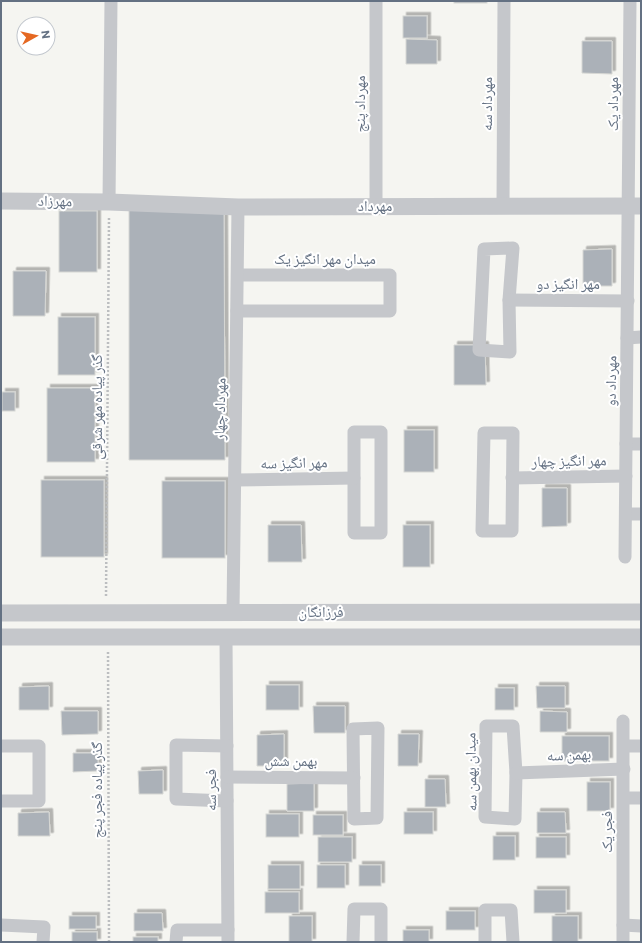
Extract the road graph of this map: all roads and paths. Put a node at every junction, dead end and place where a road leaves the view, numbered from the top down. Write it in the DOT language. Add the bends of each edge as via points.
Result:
graph roads {
  1 [pos="111,1"];
  2 [pos="376,1"];
  3 [pos="504,1"];
  4 [pos="630,1"];
  5 [pos="1,201"];
  6 [pos="109,202"];
  7 [pos="238,206"];
  8 [pos="376,206"];
  9 [pos="503,206"];
  10 [pos="635,206"];
  11 [pos="635,263"];
  12 [pos="238,274"];
  13 [pos="509,300"];
  14 [pos="628,301"];
  15 [pos="237,311"];
  16 [pos="627,338"];
  17 [pos="641,338"];
  18 [pos="626,444"];
  19 [pos="641,444"];
  20 [pos="626,476"];
  21 [pos="354,478"];
  22 [pos="512,478"];
  23 [pos="235,480"];
  24 [pos="626,514"];
  25 [pos="641,514"];
  26 [pos="625,557"];
  27 [pos="233,612"];
  28 [pos="641,612"];
  29 [pos="1,613"];
  30 [pos="106,613"];
  31 [pos="1,637"];
  32 [pos="108,637"];
  33 [pos="641,637"];
  34 [pos="226,638"];
  35 [pos="623,721"];
  36 [pos="1,746"];
  37 [pos="227,746"];
  38 [pos="624,746"];
  39 [pos="641,746"];
  40 [pos="624,769"];
  41 [pos="516,773"];
  42 [pos="227,777"];
  43 [pos="354,778"];
  44 [pos="624,798"];
  45 [pos="641,798"];
  46 [pos="1,800"];
  47 [pos="227,801"];
  48 [pos="623,925"];
  49 [pos="1,926"];
  50 [pos="641,926"];
  51 [pos="228,936"];
  52 [pos="44,942"];
  53 [pos="109,942"];
  54 [pos="176,942"];
  55 [pos="353,942"];
  56 [pos="381,942"];
  57 [pos="485,942"];
  58 [pos="513,942"];
  59 [pos="623,942"];
  1 -- 6 [label="street"];
  2 -- 8 [label="street, مهرداد پنج"];
  3 -- 9 [label="street, مهرداد سه"];
  4 -- 10 [label="street, مهرداد یک"];
  5 -- 6 [label="street, مهرزاد"];
  6 -- 7 [label="street, مهرداد"];
  6 -- 30 [label="path, گذر پیاده مهر شرقی"];
  7 -- 8 [label="street, مهرداد"];
  7 -- 12 [label="street, مهرداد چهار"];
  8 -- 9 [label="street, مهرداد"];
  9 -- 10 [label="street, مهرداد"];
  10 -- 11 [label="street, مهرداد دو"];
  11 -- 14 [label="street, مهرداد دو"];
  12 -- 15 [label="street, مهرداد چهار"];
  12 -- 15 [label="street, میدان مهر انگیز یک" via="390,275 390,311"];
  13 -- 13 [label="street" via="510,352 479,350 484,249 512,248"];
  13 -- 14 [label="street, مهر انگیز دو"];
  14 -- 16 [label="street, مهرداد دو"];
  15 -- 23 [label="street, مهرداد چهار"];
  16 -- 17 [label="street"];
  16 -- 18 [label="street, مهرداد دو"];
  18 -- 19 [label="street"];
  18 -- 20 [label="street, مهرداد دو"];
  20 -- 22 [label="street, مهر انگیز چهار"];
  20 -- 24 [label="street, مهرداد دو"];
  21 -- 21 [label="street" via="354,533 381,533 381,432 354,432"];
  21 -- 23 [label="street, مهر انگیز سه"];
  22 -- 22 [label="street" via="512,531 482,531 484,433 513,433"];
  23 -- 27 [label="street, مهرداد چهار"];
  24 -- 25 [label="street"];
  24 -- 26 [label="street, مهرداد دو"];
  27 -- 28 [label="street, فرزانگان"];
  27 -- 30 [label="street, فرزانگان"];
  29 -- 30 [label="street, فرزانگان"];
  31 -- 32 [label="street, فرزانگان"];
  32 -- 34 [label="street, فرزانگان"];
  32 -- 53 [label="path, گذر پیاده فجر پنج"];
  33 -- 34 [label="street, فرزانگان"];
  34 -- 37 [label="street, فجر سه"];
  35 -- 38 [label="street, فجر یک"];
  36 -- 46 [label="street" via="39,746 39,801"];
  37 -- 42 [label="street, فجر سه"];
  37 -- 47 [label="street" via="176,745 176,799"];
  38 -- 39 [label="street"];
  38 -- 40 [label="street, فجر یک"];
  40 -- 41 [label="street, بهمن سه"];
  40 -- 44 [label="street, فجر یک"];
  41 -- 41 [label="street, میدان بهمن سه" via="515,819 485,817 486,726 512,726"];
  42 -- 43 [label="street, بهمن شش"];
  42 -- 47 [label="street, فجر سه"];
  43 -- 43 [label="street" via="354,819 377,818 378,728 352,728"];
  44 -- 45 [label="street"];
  44 -- 48 [label="street, فجر یک"];
  47 -- 51 [label="street, فجر سه"];
  48 -- 50 [label="street"];
  48 -- 59 [label="street, فجر یک"];
  49 -- 52 [label="street" via="44,927"];
  51 -- 54 [label="street" via="176,930"];
  55 -- 56 [label="street" via="354,909 381,909"];
  57 -- 58 [label="street" via="485,910 511,910"];
}
